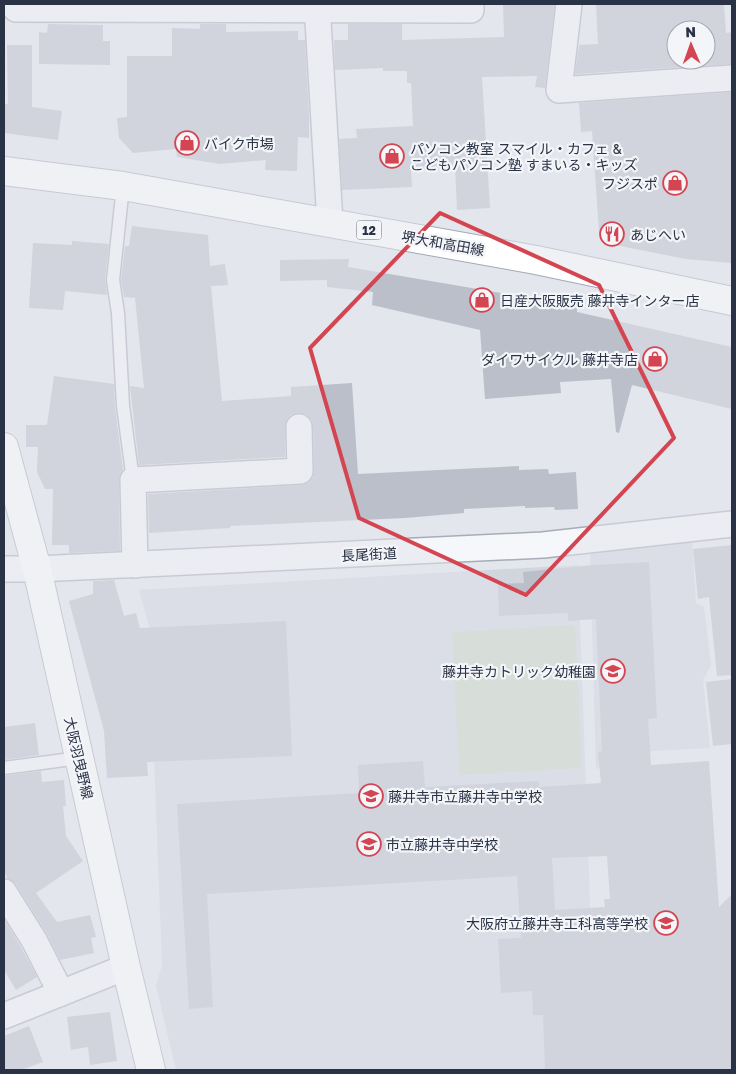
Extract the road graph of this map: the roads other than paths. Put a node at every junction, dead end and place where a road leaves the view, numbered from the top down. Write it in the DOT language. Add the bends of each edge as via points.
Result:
graph roads {
  1 [pos="16,4"];
  2 [pos="471,4"];
  3 [pos="569,4"];
  4 [pos="136,6"];
  5 [pos="317,6"];
  6 [pos="732,78"];
  7 [pos="4,171"];
  8 [pos="123,186"];
  9 [pos="330,223"];
  10 [pos="732,300"];
  11 [pos="299,427"];
  12 [pos="4,447"];
  13 [pos="133,480"];
  14 [pos="732,524"];
  15 [pos="135,565"];
  16 [pos="4,569"];
  17 [pos="37,569"];
  18 [pos="79,758"];
  19 [pos="4,768"];
  20 [pos="4,892"];
  21 [pos="126,967"];
  22 [pos="61,993"];
  23 [pos="4,1016"];
  24 [pos="151,1070"];
  1 -- 4 [label="street" via="16,9"];
  2 -- 5 [label="street" via="472,10"];
  3 -- 6 [label="street" via="559,90"];
  4 -- 5 [label="street"];
  5 -- 9 [label="street"];
  7 -- 8 [label="main road, 堺大和高田線 / 12"];
  8 -- 9 [label="main road, 堺大和高田線 / 12"];
  8 -- 13 [label="lane" via="114,280 123,406"];
  9 -- 10 [label="main road, 堺大和高田線 / 12"];
  11 -- 13 [label="street" via="300,471"];
  12 -- 17 [label="main road, 大阪羽曳野線"];
  13 -- 15 [label="street"];
  14 -- 15 [label="street, 長尾街道" via="543,545"];
  15 -- 17 [label="street, 長尾街道"];
  16 -- 17 [label="street, 長尾街道"];
  17 -- 18 [label="main road, 大阪羽曳野線"];
  18 -- 19 [label="lane"];
  18 -- 21 [label="main road, 大阪羽曳野線"];
  20 -- 22 [label="street" via="34,940"];
  21 -- 22 [label="street"];
  21 -- 24 [label="main road, 大阪羽曳野線"];
  22 -- 23 [label="street"];
}
